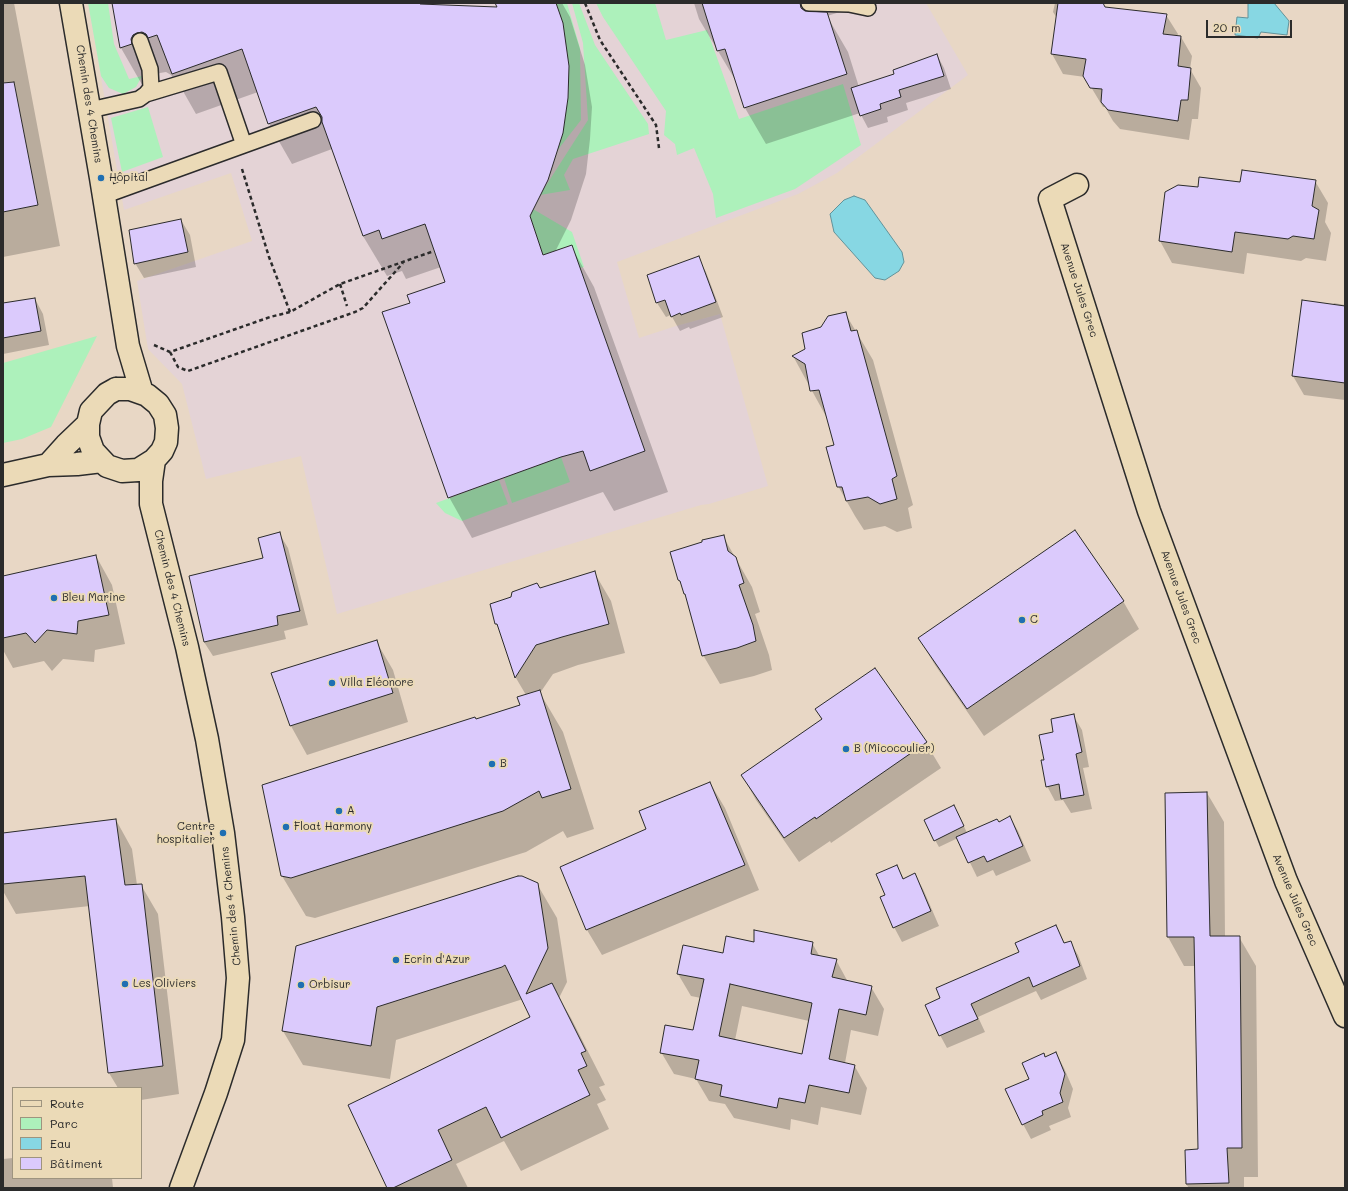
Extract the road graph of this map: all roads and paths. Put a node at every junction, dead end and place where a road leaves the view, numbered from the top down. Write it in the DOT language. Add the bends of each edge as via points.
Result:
graph roads {
  1 [pos="71,3"];
  2 [pos="585,3"];
  3 [pos="809,3"];
  4 [pos="868,8"];
  5 [pos="140,41"];
  6 [pos="146,94"];
  7 [pos="90,110"];
  8 [pos="313,120"];
  9 [pos="240,146"];
  10 [pos="659,148"];
  11 [pos="1077,185"];
  12 [pos="103,196"];
  13 [pos="434,250"];
  14 [pos="404,263"];
  15 [pos="340,284"];
  16 [pos="347,306"];
  17 [pos="290,312"];
  18 [pos="128,346"];
  19 [pos="170,352"];
  20 [pos="116,389"];
  21 [pos="142,393"];
  22 [pos="88,424"];
  23 [pos="154,460"];
  24 [pos="102,462"];
  25 [pos="48,465"];
  26 [pos="122,471"];
  27 [pos="3,475"];
  28 [pos="151,504"];
  29 [pos="1345,1016"];
  30 [pos="182,1188"];
  1 -- 7 [label="street, Chemin des 4 Chemins"];
  2 -- 10 [label="path" via="600,40 656,126"];
  3 -- 4 [label="lane" via="849,4"];
  5 -- 6 [label="lane" via="150,69 151,88"];
  6 -- 7 [label="lane" via="139,99"];
  6 -- 9 [label="lane" via="219,72"];
  7 -- 12 [label="street, Chemin des 4 Chemins"];
  8 -- 9 [label="lane"];
  9 -- 12 [label="lane"];
  9 -- 17 [label="path" via="269,257"];
  11 -- 29 [label="street, Avenue Jules Grec" via="1050,199 1149,511 1286,881"];
  12 -- 18 [label="street, Chemin des 4 Chemins"];
  13 -- 14 [label="path"];
  14 -- 15 [label="path"];
  14 -- 19 [label="path" via="363,308 356,312 188,371 178,367"];
  15 -- 16 [label="path"];
  15 -- 17 [label="path"];
  17 -- 19 [label="path"];
  18 -- 19 [label="path" via="147,341"];
  18 -- 20 [label="street, Chemin des 4 Chemins"];
  18 -- 21 [label="street, Chemin des 4 Chemins"];
  20 -- 21 [label="street" via="130,389"];
  20 -- 22 [label="street" via="99,401 91,411"];
  21 -- 23 [label="street" via="158,404 165,415 166,442"];
  22 -- 24 [label="street" via="88,437 93,451"];
  22 -- 25 [label="street"];
  23 -- 26 [label="street" via="138,470"];
  23 -- 28 [label="street, Chemin des 4 Chemins"];
  24 -- 25 [label="street"];
  24 -- 26 [label="street"];
  25 -- 27 [label="street"];
  26 -- 28 [label="street, Chemin des 4 Chemins"];
  28 -- 30 [label="street, Chemin des 4 Chemins" via="206,732 223,834 238,978 233,1040"];
}
